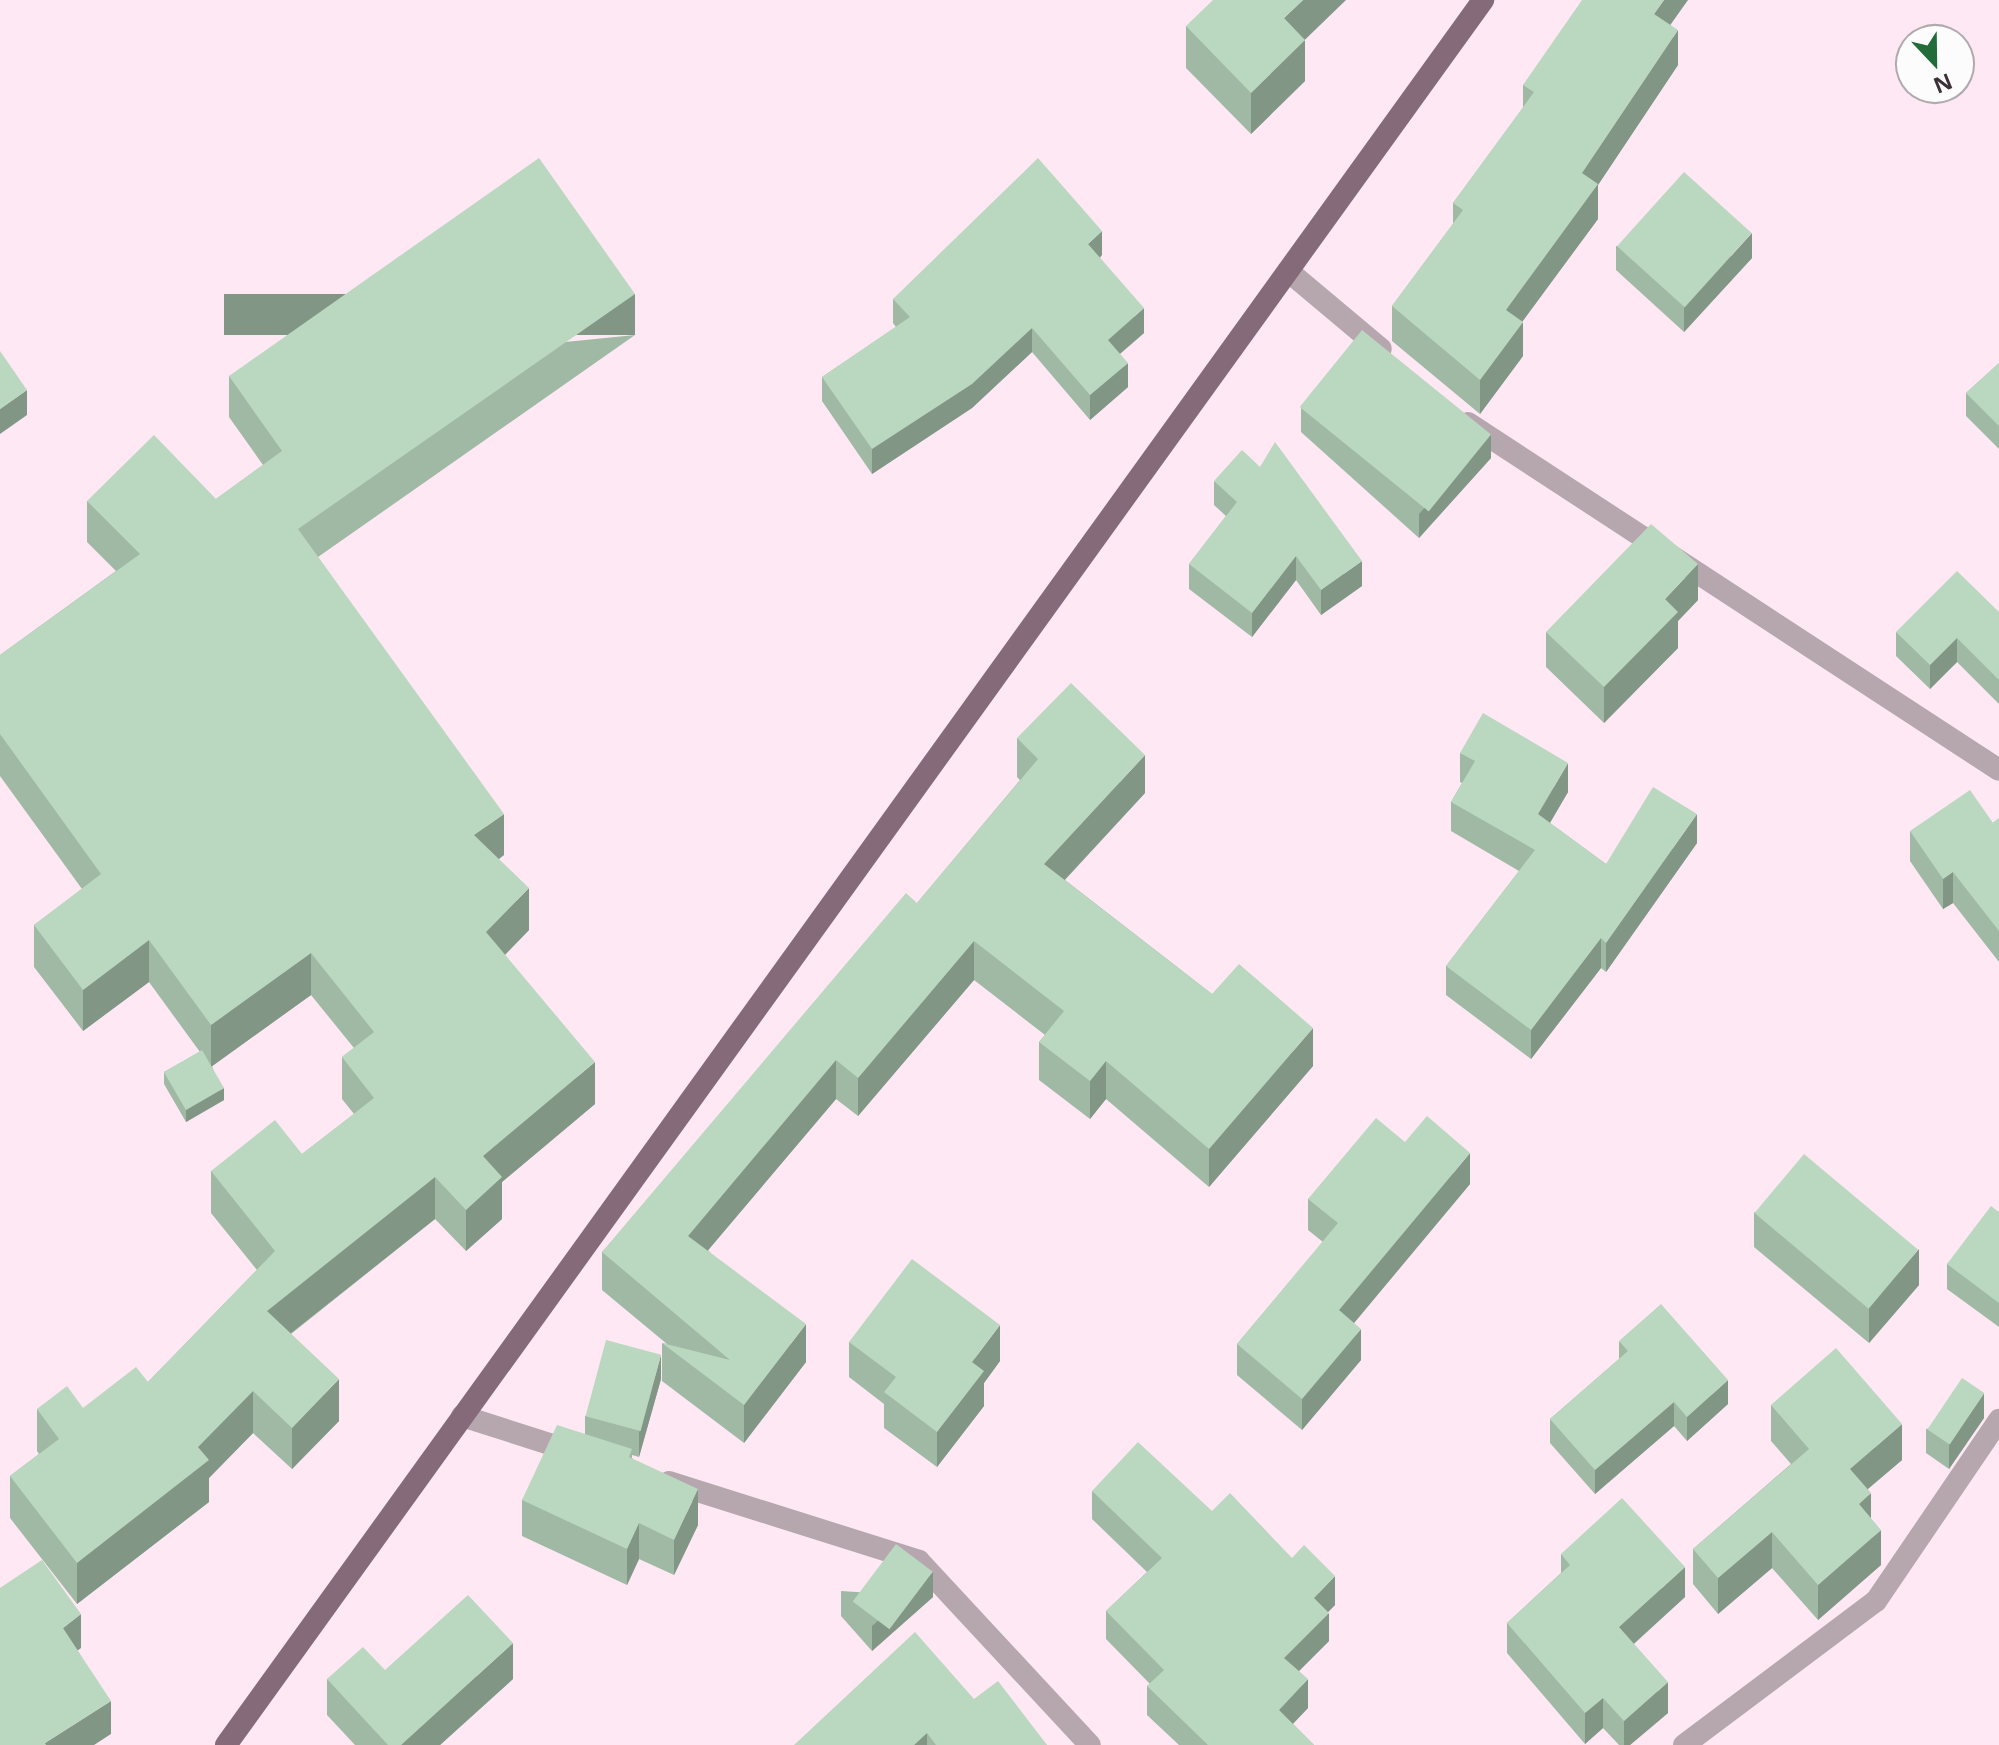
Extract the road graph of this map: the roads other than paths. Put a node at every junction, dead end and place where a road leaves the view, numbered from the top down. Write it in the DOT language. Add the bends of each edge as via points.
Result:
graph roads {
  1 [pos="1483,0"];
  2 [pos="1288,271"];
  3 [pos="1403,368"];
  4 [pos="1450,407"];
  5 [pos="1999,770"];
  6 [pos="462,1416"];
  7 [pos="1999,1420"];
  8 [pos="599,1459"];
  9 [pos="645,1474"];
  10 [pos="226,1745"];
  11 [pos="1090,1745"];
  12 [pos="1684,1745"];
  1 -- 2 [label="main road"];
  2 -- 3 [label="street"];
  2 -- 6 [label="main road"];
  4 -- 5 [label="street"];
  6 -- 8 [label="street"];
  6 -- 10 [label="main road"];
  7 -- 12 [label="street" via="1876,1601"];
  9 -- 11 [label="street" via="919,1561"];
}
